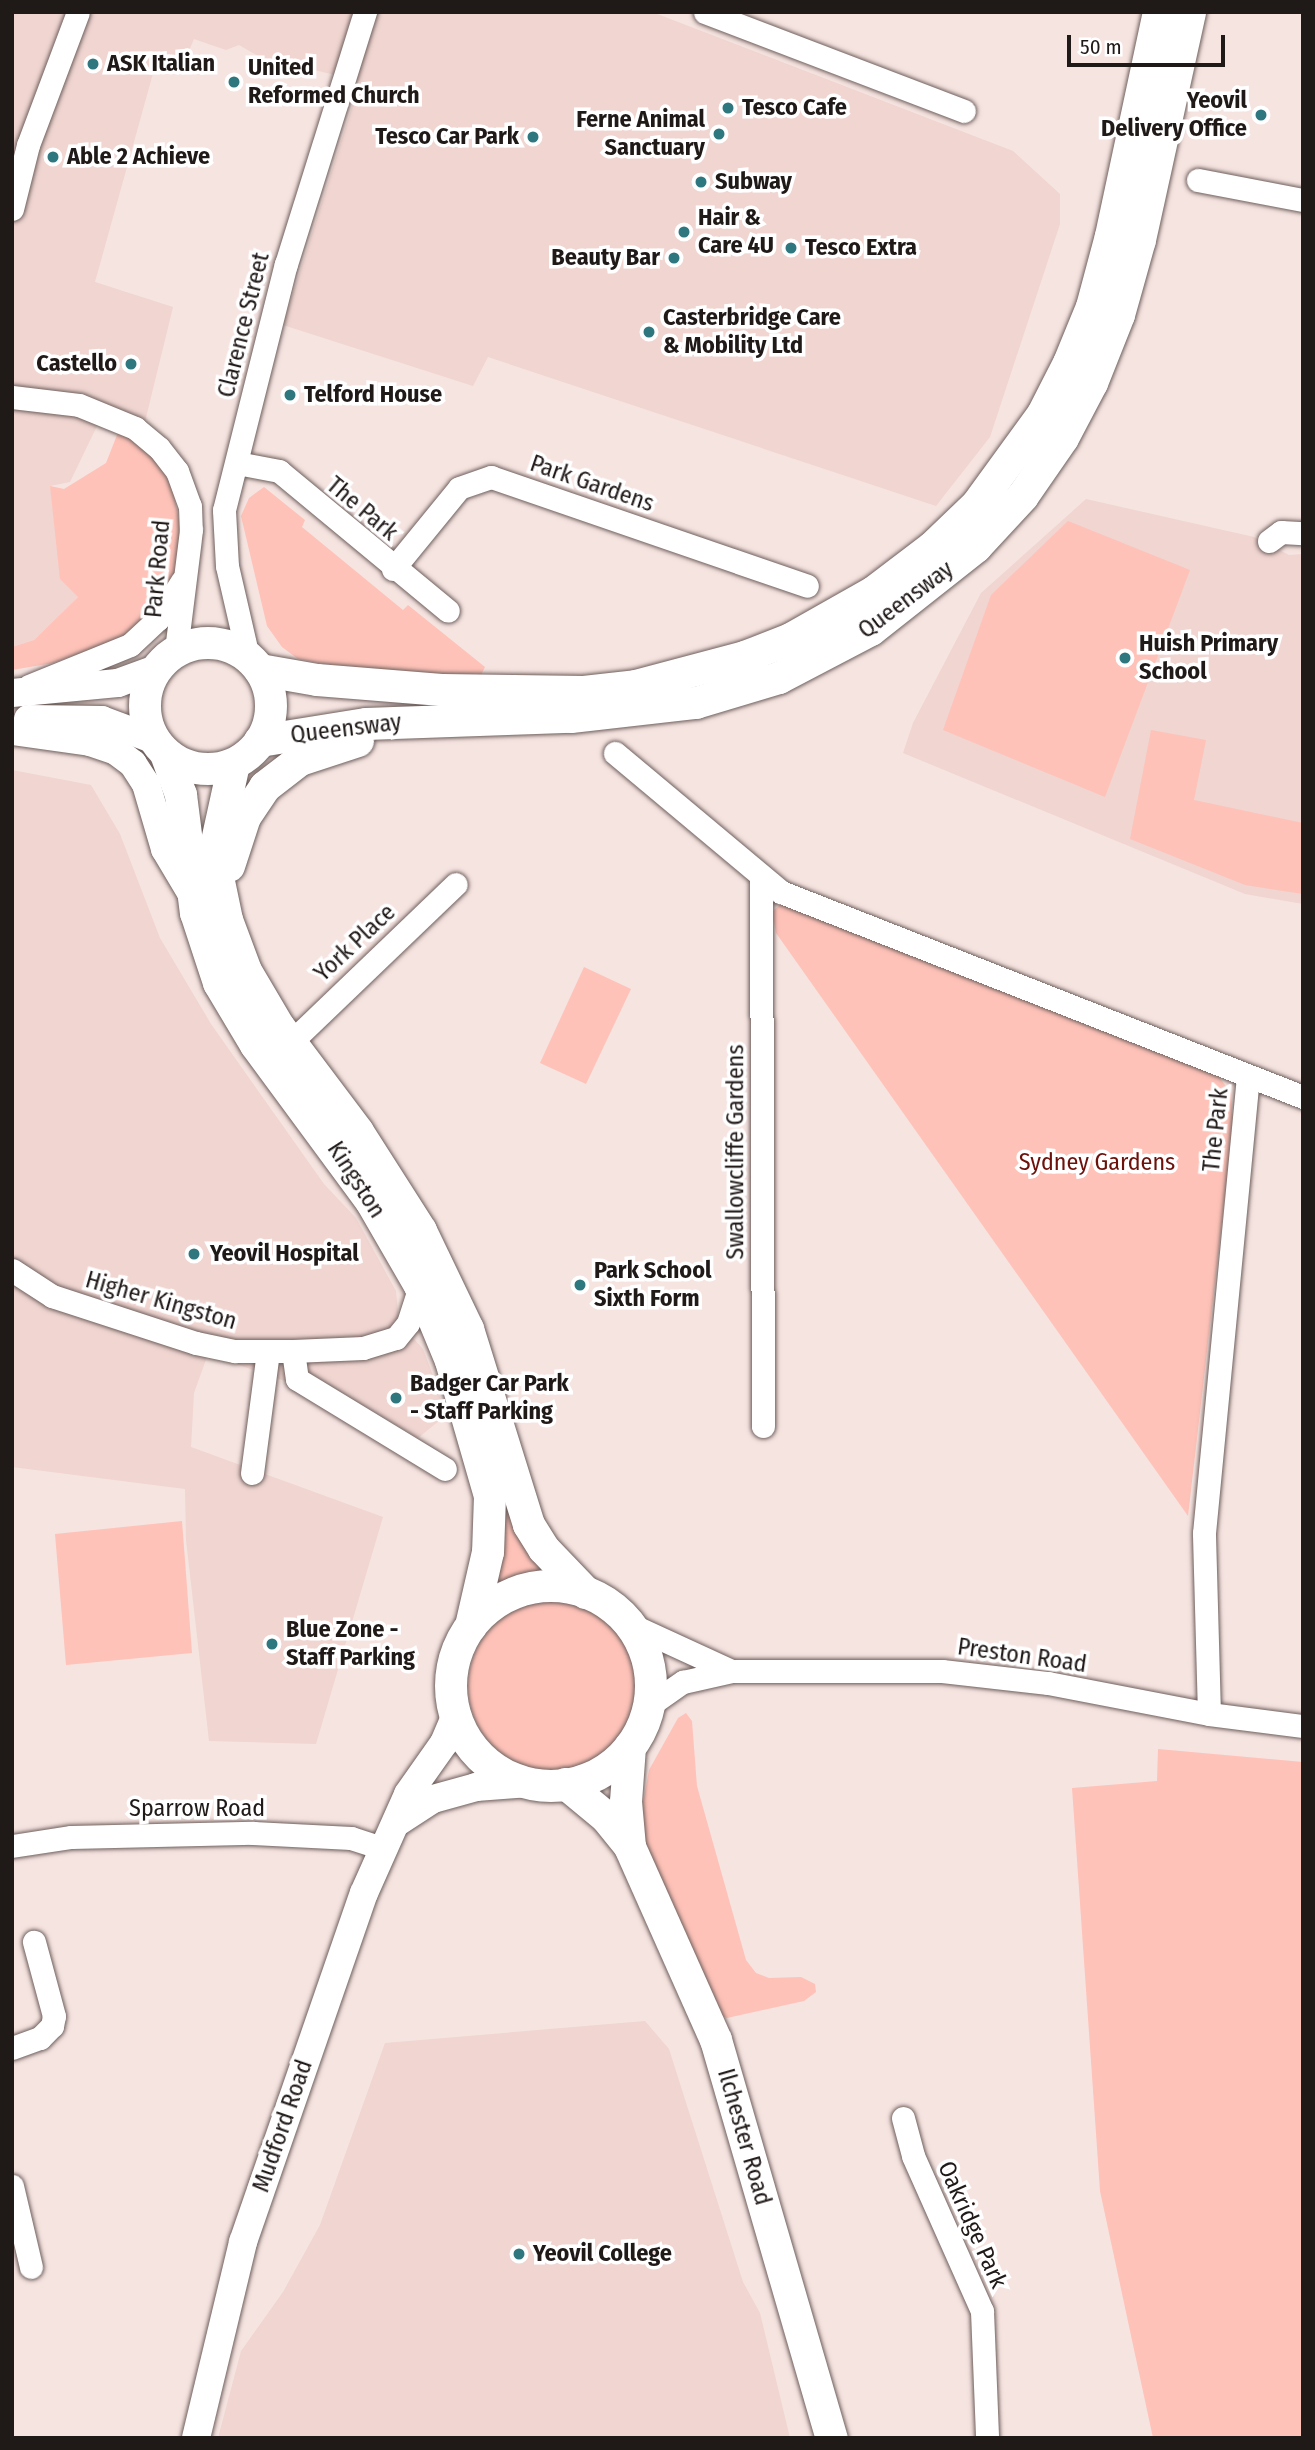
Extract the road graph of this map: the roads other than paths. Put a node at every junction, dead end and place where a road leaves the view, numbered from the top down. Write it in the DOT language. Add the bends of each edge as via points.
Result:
graph roads {
  1 [pos="79,12"];
  2 [pos="365,12"];
  3 [pos="705,12"];
  4 [pos="1159,12"];
  5 [pos="1189,12"];
  6 [pos="964,111"];
  7 [pos="1198,180"];
  8 [pos="1303,200"];
  9 [pos="12,209"];
  10 [pos="12,397"];
  11 [pos="237,463"];
  12 [pos="1303,533"];
  13 [pos="1269,541"];
  14 [pos="189,569"];
  15 [pos="393,569"];
  16 [pos="807,586"];
  17 [pos="448,611"];
  18 [pos="166,660"];
  19 [pos="254,664"];
  20 [pos="13,693"];
  21 [pos="12,719"];
  22 [pos="419,721"];
  23 [pos="12,731"];
  24 [pos="260,741"];
  25 [pos="160,747"];
  26 [pos="615,753"];
  27 [pos="234,764"];
  28 [pos="761,879"];
  29 [pos="456,884"];
  30 [pos="207,895"];
  31 [pos="291,1042"];
  32 [pos="1248,1076"];
  33 [pos="1303,1097"];
  34 [pos="12,1270"];
  35 [pos="420,1286"];
  36 [pos="293,1351"];
  37 [pos="268,1352"];
  38 [pos="763,1426"];
  39 [pos="435,1456"];
  40 [pos="252,1473"];
  41 [pos="586,1593"];
  42 [pos="629,1624"];
  43 [pos="471,1626"];
  44 [pos="732,1671"];
  45 [pos="651,1704"];
  46 [pos="1209,1714"];
  47 [pos="455,1717"];
  48 [pos="1303,1726"];
  49 [pos="630,1747"];
  50 [pos="529,1783"];
  51 [pos="566,1784"];
  52 [pos="396,1823"];
  53 [pos="12,1846"];
  54 [pos="630,1847"];
  55 [pos="382,1848"];
  56 [pos="34,1942"];
  57 [pos="12,2048"];
  58 [pos="903,2118"];
  59 [pos="12,2186"];
  60 [pos="24,2254"];
  61 [pos="196,2438"];
  62 [pos="832,2438"];
  63 [pos="987,2438"];
  1 -- 9 [label="street" via="28,145"];
  2 -- 11 [label="street, Clarence Street" via="286,264"];
  3 -- 6 [label="street"];
  4 -- 19 [label="highway, Queensway" via="1111,236 1092,307 1069,363 1043,414 977,505 932,548 874,592 791,639 746,657 636,686 584,692 442,690 317,680"];
  5 -- 22 [label="highway, Queensway" via="1140,240 1097,372 1063,438 1031,484 976,547 871,630 779,678 696,703 642,713"];
  7 -- 8 [label="street"];
  10 -- 14 [label="street, Park Road" via="79,405 135,428 159,448 177,471 190,506"];
  11 -- 15 [label="street, The Park" via="278,471"];
  11 -- 19 [label="street, Clarence Street" via="224,510 224,538"];
  12 -- 13 [label="street" via="1281,532"];
  14 -- 18 [label="street, Park Road"];
  14 -- 20 [label="street" via="158,619 130,645"];
  15 -- 16 [label="street, Park Gardens" via="459,488 491,477"];
  15 -- 17 [label="street, The Park"];
  18 -- 19 [label="highway" via="213,643"];
  18 -- 20 [label="main road" via="118,683"];
  18 -- 25 [label="highway" via="145,705"];
  19 -- 24 [label="highway" via="271,700 271,717"];
  21 -- 25 [label="main road" via="102,720"];
  22 -- 24 [label="highway, Queensway" via="330,728"];
  22 -- 30 [label="highway" via="319,751 278,775 245,817"];
  23 -- 30 [label="main road" via="90,741 133,764 146,784 165,849"];
  24 -- 27 [label="highway"];
  25 -- 27 [label="highway" via="206,769"];
  25 -- 30 [label="highway, Kingston" via="181,795"];
  26 -- 28 [label="street, The Park"];
  27 -- 30 [label="highway, Kingston"];
  28 -- 32 [label="street, The Park" via="781,892"];
  28 -- 38 [label="street, Swallowcliffe Gardens"];
  29 -- 31 [label="street, York Place"];
  30 -- 31 [label="highway, Kingston" via="246,971"];
  30 -- 35 [label="highway, Kingston" via="211,961 229,1003 352,1172"];
  31 -- 41 [label="highway, Kingston" via="370,1149 422,1231 468,1329 529,1525 544,1549"];
  32 -- 33 [label="street"];
  32 -- 46 [label="street, The Park" via="1204,1533"];
  34 -- 37 [label="street, Higher Kingston" via="52,1296 196,1343"];
  35 -- 36 [label="street, Higher Kingston" via="408,1324 396,1338 377,1346"];
  35 -- 43 [label="highway, Kingston" via="457,1379 490,1496 488,1552"];
  36 -- 37 [label="street, Higher Kingston"];
  36 -- 39 [label="street" via="297,1379"];
  37 -- 40 [label="street"];
  41 -- 42 [label="highway" via="609,1605"];
  41 -- 43 [label="highway" via="552,1586 521,1591 495,1604"];
  42 -- 44 [label="street, Preston Road"];
  42 -- 45 [label="highway" via="649,1662"];
  43 -- 47 [label="highway" via="454,1663"];
  44 -- 45 [label="street, Preston Road" via="683,1682"];
  44 -- 46 [label="street, Preston Road" via="997,1675"];
  45 -- 49 [label="highway"];
  46 -- 48 [label="street, Preston Road"];
  47 -- 50 [label="highway" via="479,1755 501,1772"];
  47 -- 52 [label="main road, Mudford Road" via="408,1794"];
  49 -- 51 [label="highway" via="594,1776"];
  49 -- 54 [label="highway, Ilchester Road" via="626,1802"];
  50 -- 51 [label="highway"];
  50 -- 52 [label="main road, Mudford Road" via="476,1787 433,1799"];
  51 -- 54 [label="highway, Ilchester Road" via="606,1817"];
  52 -- 55 [label="main road, Mudford Road"];
  53 -- 55 [label="street, Sparrow Road" via="72,1837 253,1833 351,1838"];
  54 -- 62 [label="highway, Ilchester Road" via="716,2040"];
  55 -- 61 [label="main road, Mudford Road" via="243,2242"];
  56 -- 57 [label="street" via="54,2016 52,2026 40,2038"];
  58 -- 63 [label="street, Oakridge Park" via="913,2156 982,2311"];
  59 -- 60 [label="street"];
}
